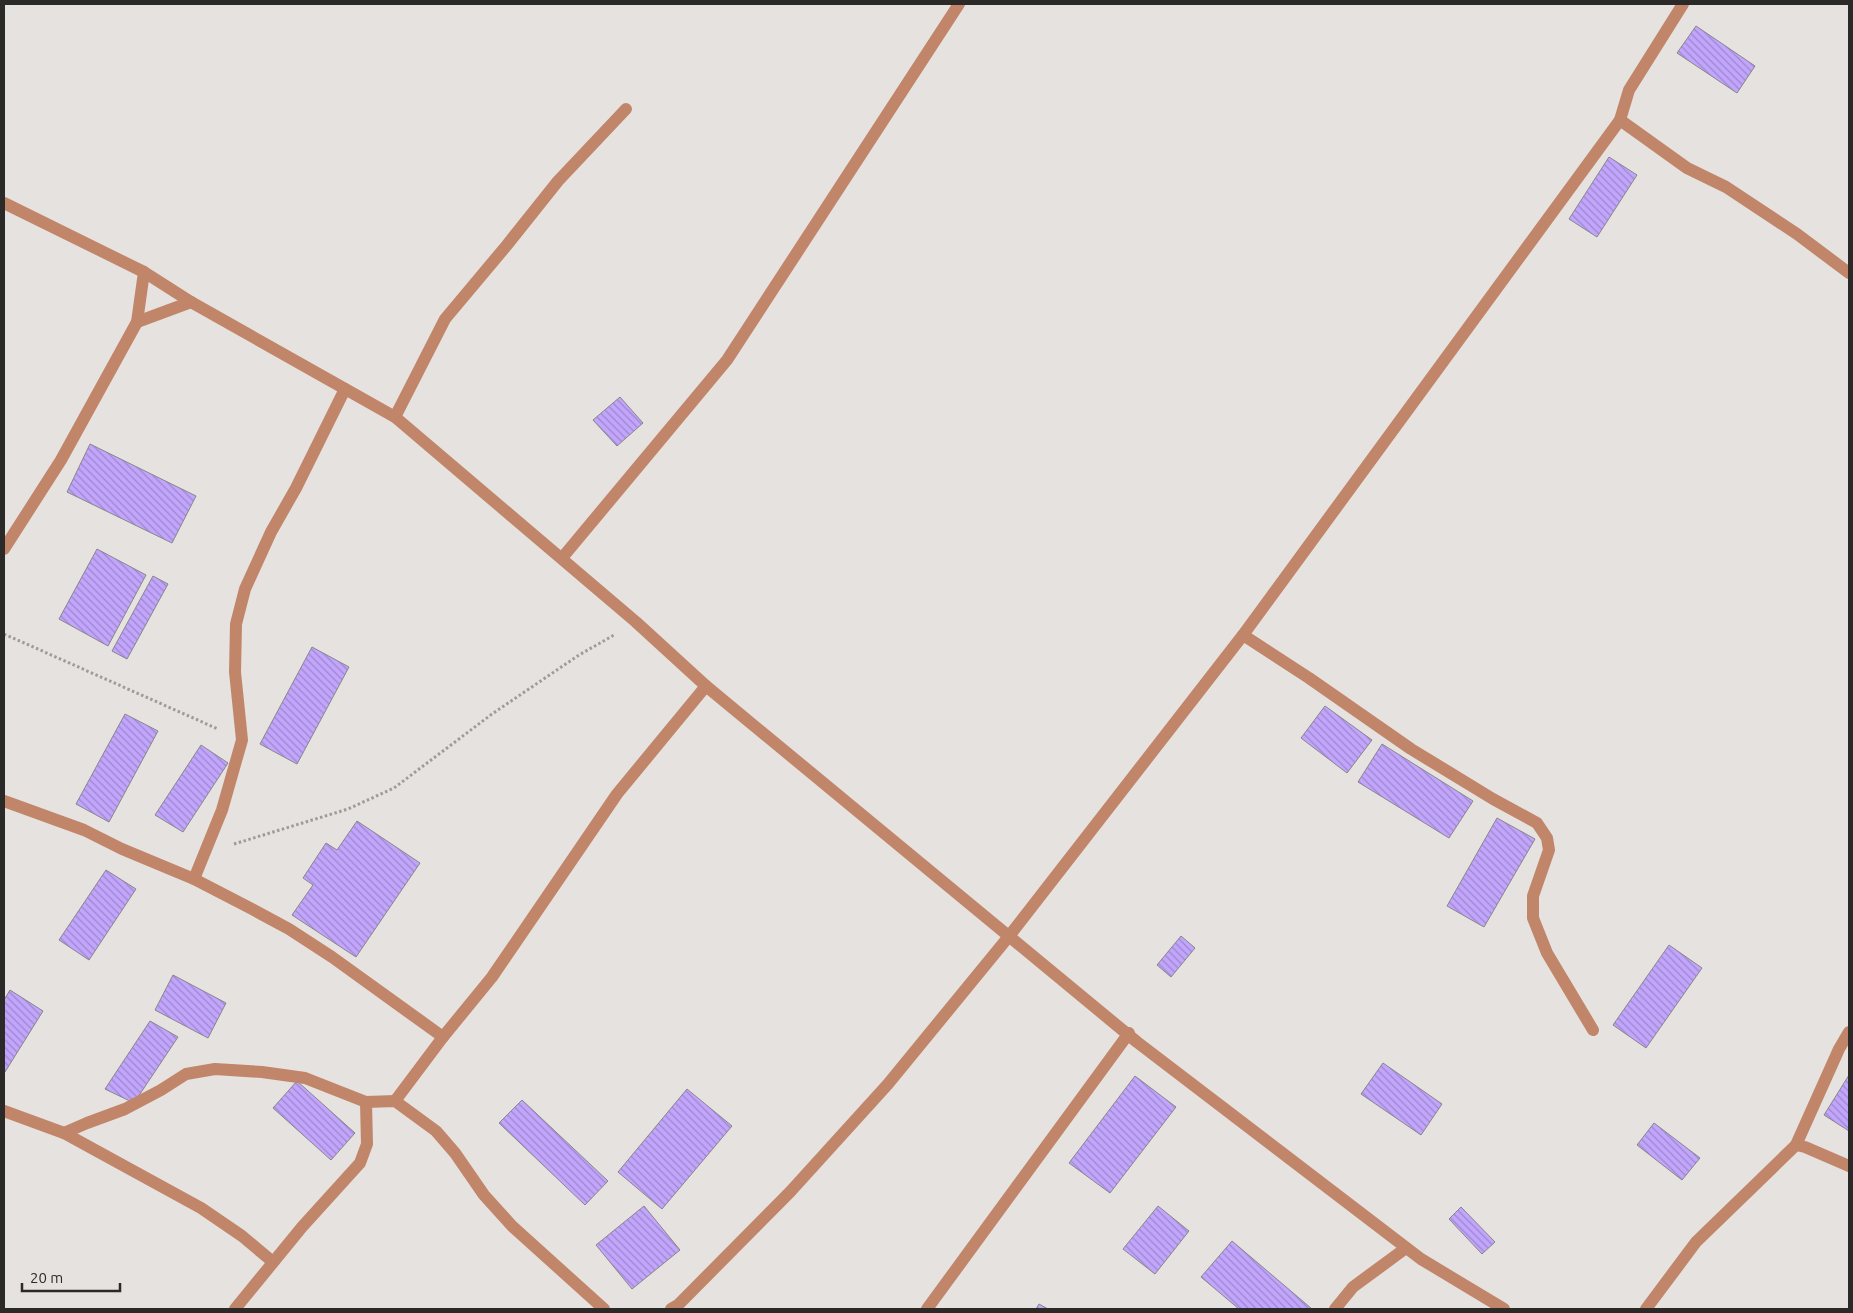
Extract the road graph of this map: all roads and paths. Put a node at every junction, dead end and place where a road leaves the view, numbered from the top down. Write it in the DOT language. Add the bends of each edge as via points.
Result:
graph roads {
  1 [pos="959,4"];
  2 [pos="1683,4"];
  3 [pos="626,110"];
  4 [pos="1620,120"];
  5 [pos="4,203"];
  6 [pos="144,272"];
  7 [pos="1849,273"];
  8 [pos="191,302"];
  9 [pos="137,322"];
  10 [pos="345,389"];
  11 [pos="395,417"];
  12 [pos="4,549"];
  13 [pos="562,558"];
  14 [pos="636,622"];
  15 [pos="4,634"];
  16 [pos="1243,635"];
  17 [pos="706,686"];
  18 [pos="242,740"];
  19 [pos="4,801"];
  20 [pos="204,854"];
  21 [pos="194,879"];
  22 [pos="1010,935"];
  23 [pos="1592,1030"];
  24 [pos="1849,1032"];
  25 [pos="1129,1033"];
  26 [pos="443,1036"];
  27 [pos="395,1101"];
  28 [pos="366,1102"];
  29 [pos="4,1111"];
  30 [pos="64,1133"];
  31 [pos="1796,1145"];
  32 [pos="1849,1166"];
  33 [pos="1406,1248"];
  34 [pos="273,1262"];
  35 [pos="235,1309"];
  36 [pos="604,1309"];
  37 [pos="671,1309"];
  38 [pos="927,1309"];
  39 [pos="1335,1309"];
  40 [pos="1503,1309"];
  41 [pos="1646,1309"];
  1 -- 13 [label="street" via="727,360"];
  2 -- 4 [label="street" via="1629,90"];
  3 -- 11 [label="street" via="558,180 508,245 444,319"];
  4 -- 7 [label="street" via="1687,168 1726,187 1797,234"];
  4 -- 16 [label="street"];
  5 -- 6 [label="street"];
  6 -- 8 [label="street"];
  6 -- 9 [label="street"];
  8 -- 9 [label="street"];
  8 -- 10 [label="street"];
  9 -- 12 [label="street" via="61,460"];
  10 -- 11 [label="street"];
  10 -- 18 [label="street" via="245,589 236,624"];
  11 -- 13 [label="street"];
  13 -- 14 [label="street"];
  14 -- 17 [label="street"];
  14 -- 20 [label="path" via="492,714 394,788 348,809"];
  15 -- 18 [label="path"];
  16 -- 22 [label="street"];
  16 -- 23 [label="street" via="1411,749 1537,823 1547,838 1549,850 1533,896 1533,918 1547,953"];
  17 -- 22 [label="street"];
  17 -- 26 [label="street" via="616,794 492,977"];
  18 -- 20 [label="street" via="222,810"];
  19 -- 21 [label="street" via="84,830"];
  20 -- 21 [label="street"];
  21 -- 26 [label="street" via="289,929"];
  22 -- 25 [label="street"];
  22 -- 37 [label="street" via="888,1084 810,1170"];
  24 -- 31 [label="street"];
  25 -- 33 [label="street"];
  25 -- 38 [label="street"];
  26 -- 27 [label="street"];
  27 -- 28 [label="street"];
  27 -- 36 [label="street" via="436,1131 512,1226"];
  28 -- 30 [label="street" via="305,1078 215,1069 186,1074 125,1109"];
  28 -- 34 [label="street" via="367,1144 360,1163"];
  29 -- 30 [label="street"];
  30 -- 34 [label="street" via="200,1208"];
  31 -- 32 [label="street"];
  31 -- 41 [label="street" via="1696,1242"];
  33 -- 39 [label="street" via="1353,1287"];
  33 -- 40 [label="street"];
  34 -- 35 [label="street"];
}
